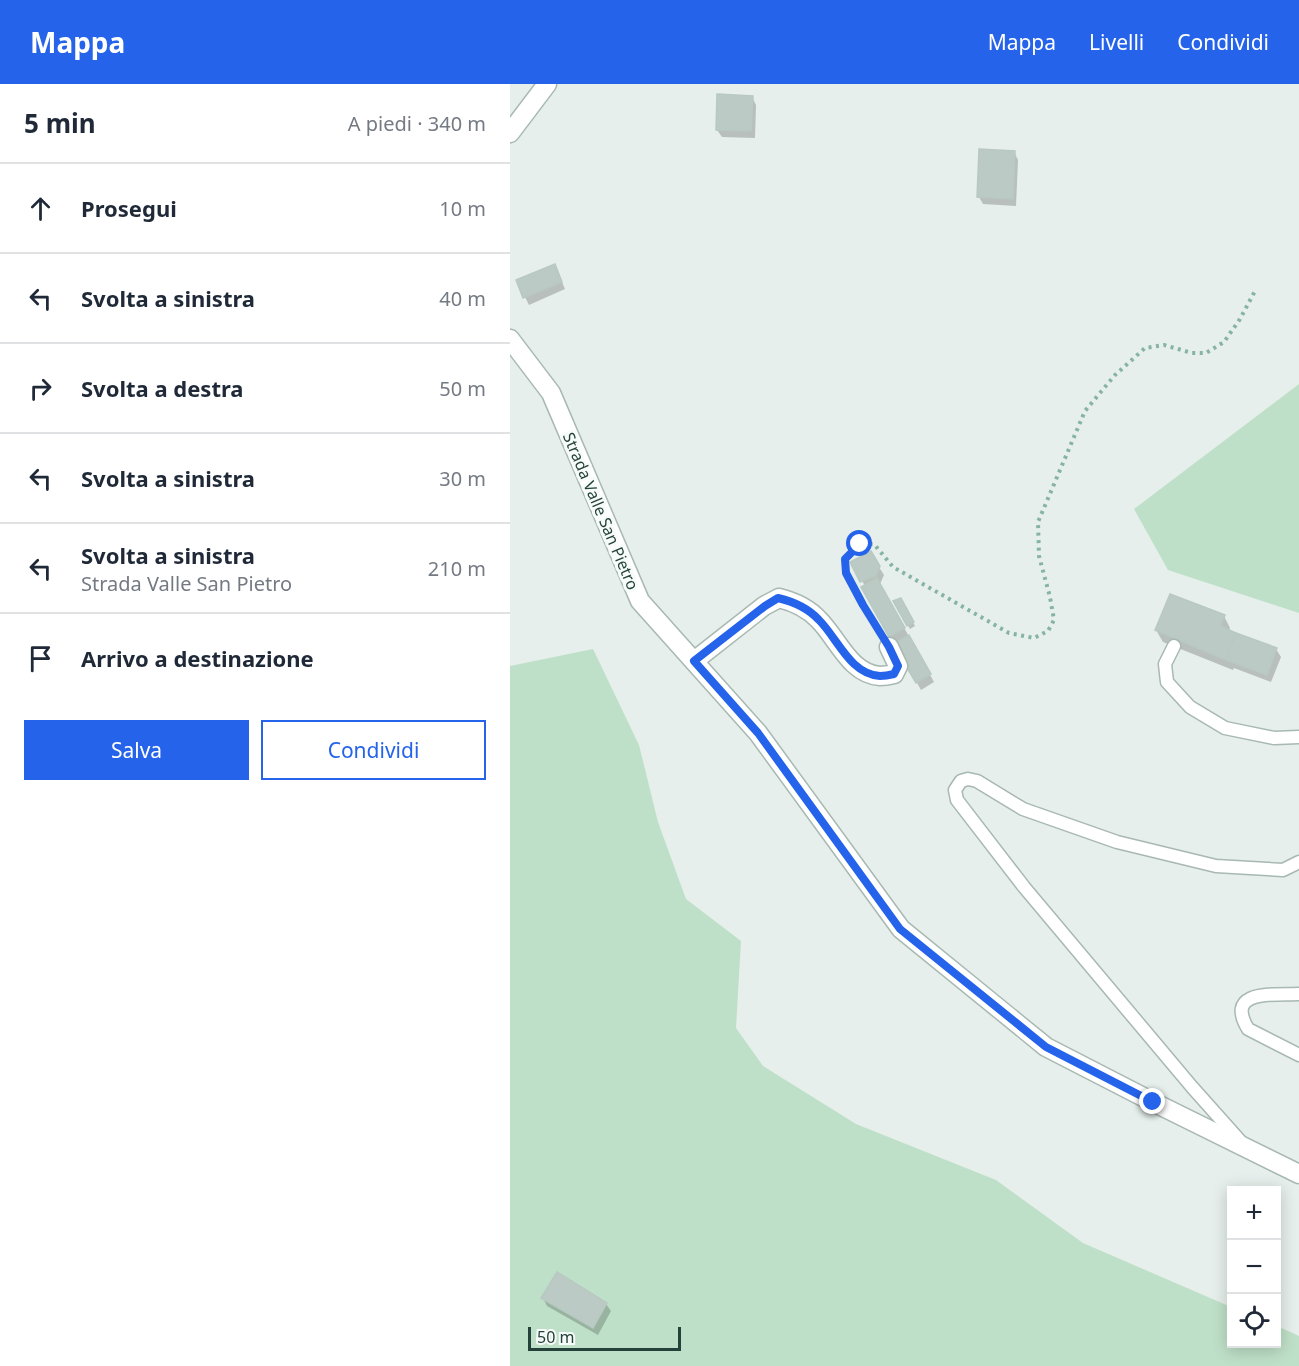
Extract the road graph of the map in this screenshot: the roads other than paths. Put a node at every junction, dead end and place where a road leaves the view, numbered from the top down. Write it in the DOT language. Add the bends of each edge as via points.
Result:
graph roads {
  1 [pos="547,84"];
  2 [pos="510,133"];
  3 [pos="510,339"];
  4 [pos="1174,646"];
  5 [pos="889,647"];
  6 [pos="694,661"];
  7 [pos="1299,737"];
  8 [pos="1299,862"];
  9 [pos="1299,994"];
  10 [pos="1299,1055"];
  11 [pos="1246,1148"];
  12 [pos="1299,1173"];
  1 -- 2 [label="street"];
  3 -- 6 [label="street, Strada Valle San Pietro" via="551,393 640,601"];
  4 -- 7 [label="lane" via="1165,664 1167,682 1190,707 1225,728 1274,738"];
  5 -- 6 [label="street" via="898,666 894,674 870,674 856,667 819,619 796,602 778,598"];
  6 -- 11 [label="street, Strada Valle San Pietro" via="758,733 900,929 1046,1047"];
  8 -- 11 [label="lane" via="1283,870 1216,866 1096,835 1023,809 968,779 955,790 957,800 1024,887"];
  9 -- 10 [label="lane" via="1253,996 1243,1003 1241,1012 1248,1029"];
  11 -- 12 [label="street, Strada Valle San Pietro"];
}
